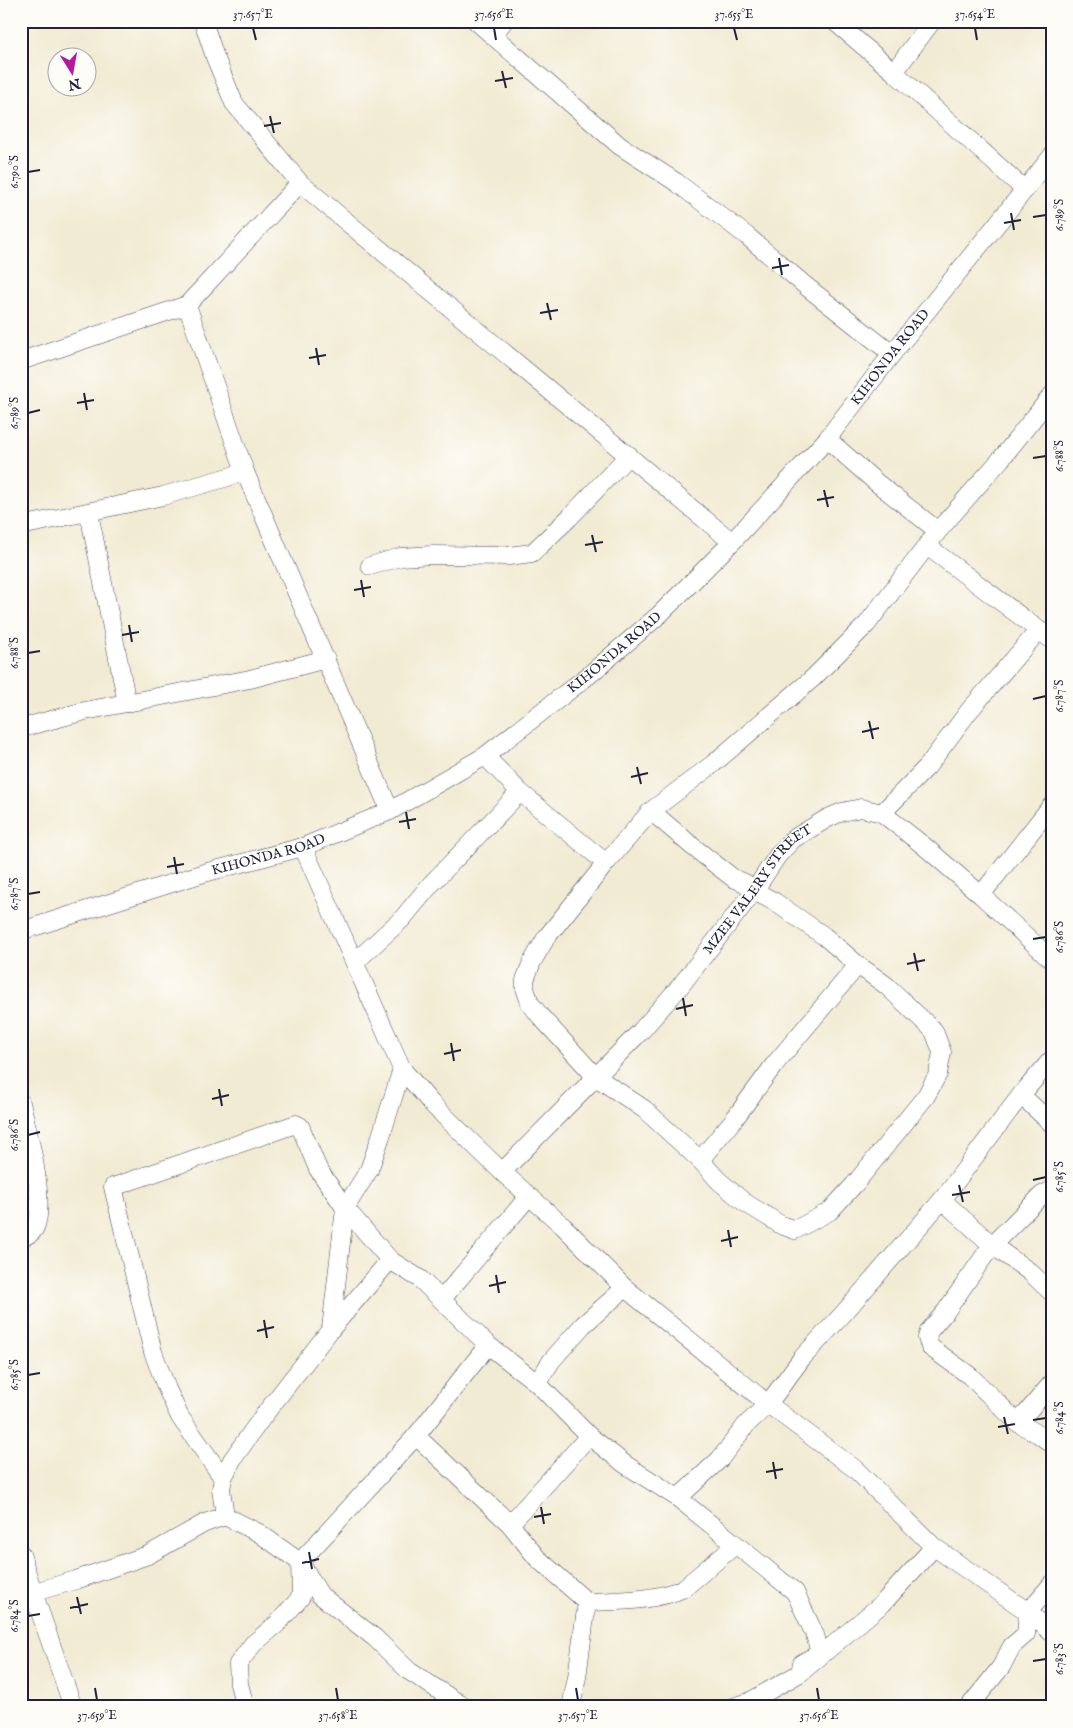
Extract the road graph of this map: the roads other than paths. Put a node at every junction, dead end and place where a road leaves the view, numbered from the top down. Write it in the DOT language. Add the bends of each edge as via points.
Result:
graph roads {
  1 [pos="204,21"];
  2 [pos="476,21"];
  3 [pos="504,21"];
  4 [pos="834,21"];
  5 [pos="932,21"];
  6 [pos="493,35"];
  7 [pos="894,72"];
  8 [pos="1052,156"];
  9 [pos="300,183"];
  10 [pos="1026,190"];
  11 [pos="187,306"];
  12 [pos="892,354"];
  13 [pos="21,361"];
  14 [pos="1052,395"];
  15 [pos="827,439"];
  16 [pos="629,455"];
  17 [pos="245,472"];
  18 [pos="89,513"];
  19 [pos="21,526"];
  20 [pos="938,531"];
  21 [pos="732,542"];
  22 [pos="927,546"];
  23 [pos="370,566"];
  24 [pos="1045,635"];
  25 [pos="326,660"];
  26 [pos="127,703"];
  27 [pos="21,728"];
  28 [pos="484,756"];
  29 [pos="520,792"];
  30 [pos="1052,805"];
  31 [pos="390,811"];
  32 [pos="651,811"];
  33 [pos="882,813"];
  34 [pos="303,847"];
  35 [pos="606,863"];
  36 [pos="754,891"];
  37 [pos="981,895"];
  38 [pos="21,931"];
  39 [pos="1052,960"];
  40 [pos="354,962"];
  41 [pos="858,965"];
  42 [pos="1052,1059"];
  43 [pos="402,1069"];
  44 [pos="596,1076"];
  45 [pos="1021,1094"];
  46 [pos="21,1103"];
  47 [pos="1052,1124"];
  48 [pos="700,1160"];
  49 [pos="502,1172"];
  50 [pos="1052,1190"];
  51 [pos="529,1196"];
  52 [pos="942,1200"];
  53 [pos="345,1208"];
  54 [pos="21,1238"];
  55 [pos="992,1245"];
  56 [pos="390,1260"];
  57 [pos="625,1288"];
  58 [pos="1052,1293"];
  59 [pos="442,1300"];
  60 [pos="331,1329"];
  61 [pos="488,1345"];
  62 [pos="538,1383"];
  63 [pos="1052,1383"];
  64 [pos="768,1404"];
  65 [pos="1018,1423"];
  66 [pos="416,1436"];
  67 [pos="589,1436"];
  68 [pos="1052,1444"];
  69 [pos="223,1478"];
  70 [pos="678,1498"];
  71 [pos="225,1516"];
  72 [pos="510,1524"];
  73 [pos="735,1545"];
  74 [pos="934,1547"];
  75 [pos="21,1554"];
  76 [pos="300,1562"];
  77 [pos="1052,1584"];
  78 [pos="27,1594"];
  79 [pos="588,1602"];
  80 [pos="1028,1612"];
  81 [pos="1052,1634"];
  82 [pos="800,1673"];
  83 [pos="744,1705"];
  84 [pos="74,1707"];
  85 [pos="245,1707"];
  86 [pos="467,1707"];
  87 [pos="571,1707"];
  88 [pos="969,1707"];
  1 -- 9 [label="street" via="234,103"];
  2 -- 6 [label="street"];
  3 -- 6 [label="street"];
  4 -- 7 [label="street"];
  5 -- 7 [label="street"];
  6 -- 12 [label="street" via="620,146 676,182 747,236"];
  7 -- 10 [label="street"];
  8 -- 10 [label="street, KIHONDA ROAD"];
  9 -- 11 [label="street"];
  9 -- 16 [label="street"];
  10 -- 12 [label="street, KIHONDA ROAD"];
  11 -- 13 [label="street"];
  11 -- 17 [label="street"];
  12 -- 15 [label="street, KIHONDA ROAD"];
  14 -- 20 [label="street"];
  15 -- 20 [label="street" via="876,483"];
  15 -- 21 [label="street, KIHONDA ROAD"];
  16 -- 21 [label="street"];
  16 -- 23 [label="street" via="532,553 508,556 432,554"];
  17 -- 18 [label="street"];
  17 -- 25 [label="street"];
  18 -- 19 [label="street"];
  18 -- 26 [label="street"];
  20 -- 22 [label="street"];
  21 -- 28 [label="street, KIHONDA ROAD" via="659,615 589,675"];
  22 -- 24 [label="street"];
  22 -- 32 [label="street" via="867,624 813,678 713,764"];
  24 -- 33 [label="street" via="969,711 927,767"];
  25 -- 26 [label="street"];
  25 -- 31 [label="street"];
  26 -- 27 [label="street"];
  28 -- 29 [label="street"];
  28 -- 31 [label="street, KIHONDA ROAD"];
  29 -- 35 [label="street"];
  29 -- 40 [label="street" via="402,919"];
  30 -- 37 [label="street"];
  31 -- 34 [label="street, KIHONDA ROAD"];
  32 -- 35 [label="street"];
  32 -- 36 [label="street" via="733,878"];
  33 -- 36 [label="street, MZEE VALERY STREET" via="861,808 842,812 793,839"];
  33 -- 37 [label="street, MZEE VALERY STREET"];
  34 -- 38 [label="street, KIHONDA ROAD"];
  34 -- 40 [label="street"];
  35 -- 44 [label="street" via="546,938 525,980 530,1003"];
  36 -- 41 [label="street" via="824,936"];
  36 -- 44 [label="street, MZEE VALERY STREET" via="682,984"];
  37 -- 39 [label="street, MZEE VALERY STREET"];
  40 -- 43 [label="street"];
  41 -- 48 [label="street"];
  41 -- 48 [label="street" via="923,1019 934,1031 942,1052 938,1074 926,1096 884,1150 830,1211 795,1230 744,1202"];
  42 -- 45 [label="street"];
  43 -- 49 [label="street" via="431,1103"];
  43 -- 53 [label="street" via="369,1170"];
  44 -- 48 [label="street" via="644,1109"];
  44 -- 49 [label="street, MZEE VALERY STREET"];
  45 -- 47 [label="street"];
  45 -- 52 [label="street"];
  46 -- 54 [label="street" via="39,1196 37,1220 32,1232"];
  49 -- 51 [label="street"];
  50 -- 55 [label="street" via="1042,1195"];
  51 -- 57 [label="street"];
  51 -- 59 [label="street"];
  52 -- 55 [label="street"];
  52 -- 64 [label="street" via="802,1358"];
  53 -- 56 [label="street"];
  53 -- 60 [label="street"];
  53 -- 69 [label="street" via="318,1170 300,1126 296,1124 113,1187 153,1352 180,1417"];
  55 -- 58 [label="street" via="1030,1272"];
  55 -- 65 [label="street" via="926,1338 930,1347 970,1376"];
  56 -- 59 [label="street" via="420,1279"];
  56 -- 60 [label="street"];
  57 -- 62 [label="street" via="583,1325 552,1360"];
  57 -- 64 [label="street"];
  59 -- 61 [label="street"];
  60 -- 69 [label="street" via="245,1441"];
  61 -- 62 [label="street"];
  61 -- 66 [label="street"];
  62 -- 67 [label="street"];
  63 -- 65 [label="street"];
  64 -- 70 [label="street" via="746,1425 720,1459"];
  64 -- 74 [label="street" via="855,1469"];
  65 -- 68 [label="street"];
  66 -- 72 [label="street"];
  66 -- 76 [label="street"];
  67 -- 70 [label="street" via="626,1465"];
  67 -- 72 [label="street"];
  69 -- 71 [label="street" via="221,1488"];
  70 -- 73 [label="street"];
  71 -- 76 [label="street" via="259,1533"];
  71 -- 78 [label="street" via="205,1523 148,1556"];
  72 -- 79 [label="street" via="537,1558"];
  73 -- 79 [label="street" via="675,1592"];
  73 -- 82 [label="street" via="795,1592 820,1653 802,1663"];
  74 -- 80 [label="street"];
  74 -- 82 [label="street" via="883,1603"];
  75 -- 78 [label="street"];
  76 -- 85 [label="street" via="301,1596 277,1624 253,1644 238,1664"];
  76 -- 86 [label="street" via="320,1595 375,1638 409,1671"];
  77 -- 80 [label="street"];
  78 -- 84 [label="street"];
  79 -- 87 [label="street"];
  80 -- 81 [label="street"];
  80 -- 88 [label="street" via="1026,1634 1012,1646 1001,1667"];
  82 -- 83 [label="street"];
}
